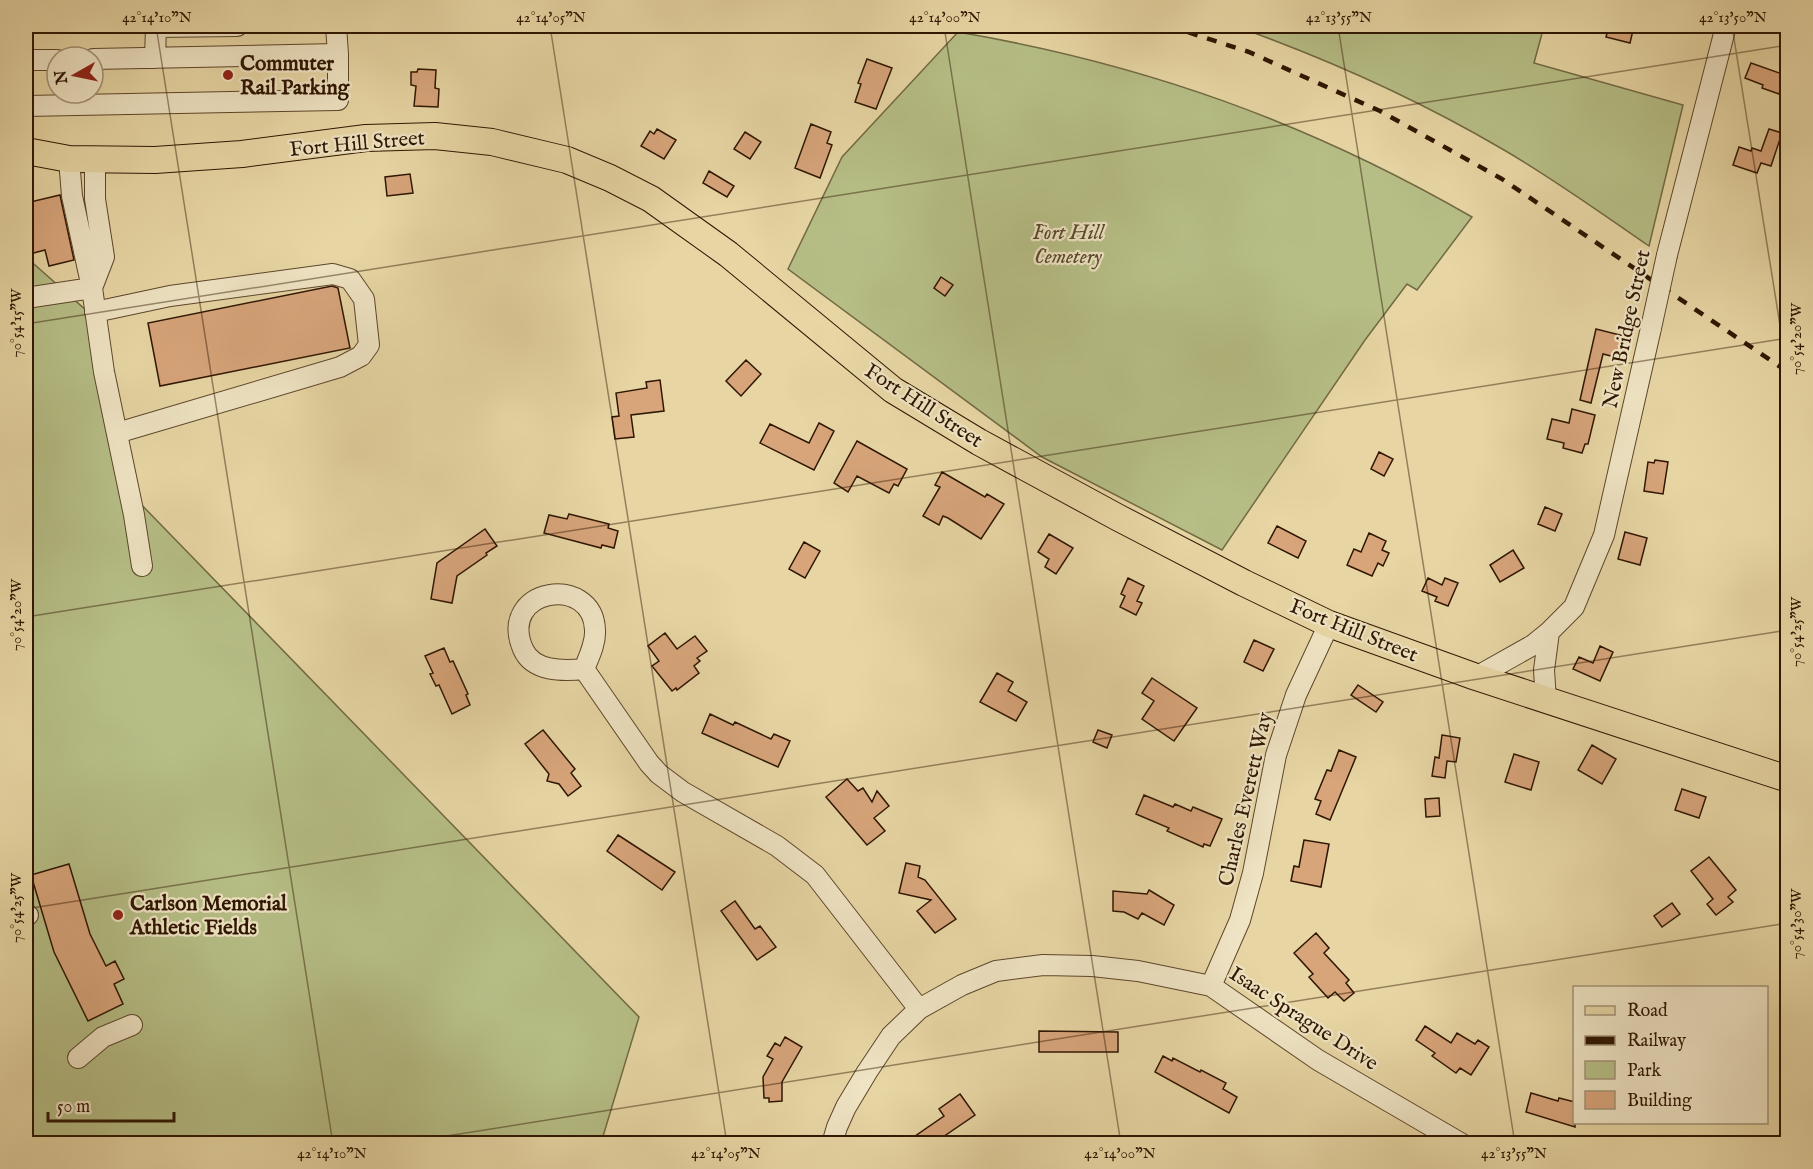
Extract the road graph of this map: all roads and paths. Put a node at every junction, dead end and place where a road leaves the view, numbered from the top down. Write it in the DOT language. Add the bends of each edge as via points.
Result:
graph roads {
  1 [pos="207,26"];
  2 [pos="237,26"];
  3 [pos="336,26"];
  4 [pos="1726,26"];
  5 [pos="338,54"];
  6 [pos="208,57"];
  7 [pos="155,58"];
  8 [pos="105,59"];
  9 [pos="26,60"];
  10 [pos="45,60"];
  11 [pos="26,106"];
  12 [pos="26,152"];
  13 [pos="69,159"];
  14 [pos="95,160"];
  15 [pos="92,288"];
  16 [pos="26,298"];
  17 [pos="95,312"];
  18 [pos="117,433"];
  19 [pos="142,566"];
  20 [pos="1329,624"];
  21 [pos="1550,632"];
  22 [pos="584,669"];
  23 [pos="1476,677"];
  24 [pos="1546,701"];
  25 [pos="1788,779"];
  26 [pos="1211,986"];
  27 [pos="919,1009"];
  28 [pos="132,1026"];
  29 [pos="78,1058"];
  30 [pos="832,1143"];
  31 [pos="1462,1143"];
  1 -- 2 [label="street"];
  1 -- 6 [label="street"];
  1 -- 7 [label="street" via="156,27"];
  3 -- 5 [label="street"];
  4 -- 21 [label="street, New Bridge Street, bridge" via="1667,255 1604,535 1574,607"];
  5 -- 6 [label="street"];
  5 -- 11 [label="street" via="338,100"];
  6 -- 7 [label="street"];
  7 -- 8 [label="street"];
  9 -- 10 [label="street"];
  12 -- 13 [label="main road, Fort Hill Street"];
  13 -- 14 [label="main road, Fort Hill Street"];
  13 -- 15 [label="street" via="72,196"];
  14 -- 15 [label="street" via="95,199 104,257"];
  14 -- 20 [label="main road, Fort Hill Street" via="242,154 366,138 435,136 492,142 567,160 651,198 728,254 893,390 1117,517"];
  15 -- 16 [label="street"];
  15 -- 17 [label="street"];
  17 -- 18 [label="street"];
  17 -- 18 [label="street" via="170,296 333,274 350,279 364,299 369,345 361,356 340,367"];
  18 -- 19 [label="street"];
  20 -- 23 [label="main road, Fort Hill Street"];
  20 -- 26 [label="street, Charles Everett Way" via="1296,695 1276,755 1251,883 1240,920"];
  21 -- 23 [label="street, New Bridge Street"];
  21 -- 24 [label="street" via="1544,670"];
  22 -- 22 [label="street" via="595,627 588,607 581,600 562,594 536,599 520,619 519,636 527,656 547,668"];
  22 -- 27 [label="street" via="659,774 777,846 815,874"];
  23 -- 24 [label="main road, Fort Hill Street"];
  24 -- 25 [label="main road, Fort Hill Street"];
  26 -- 27 [label="street, Isaac Sprague Drive" via="1138,971 1043,966 996,971"];
  26 -- 31 [label="street, Isaac Sprague Drive" via="1318,1060"];
  27 -- 30 [label="street, Isaac Sprague Drive" via="891,1036 873,1062 846,1107"];
  28 -- 29 [label="street" via="103,1037"];
}
